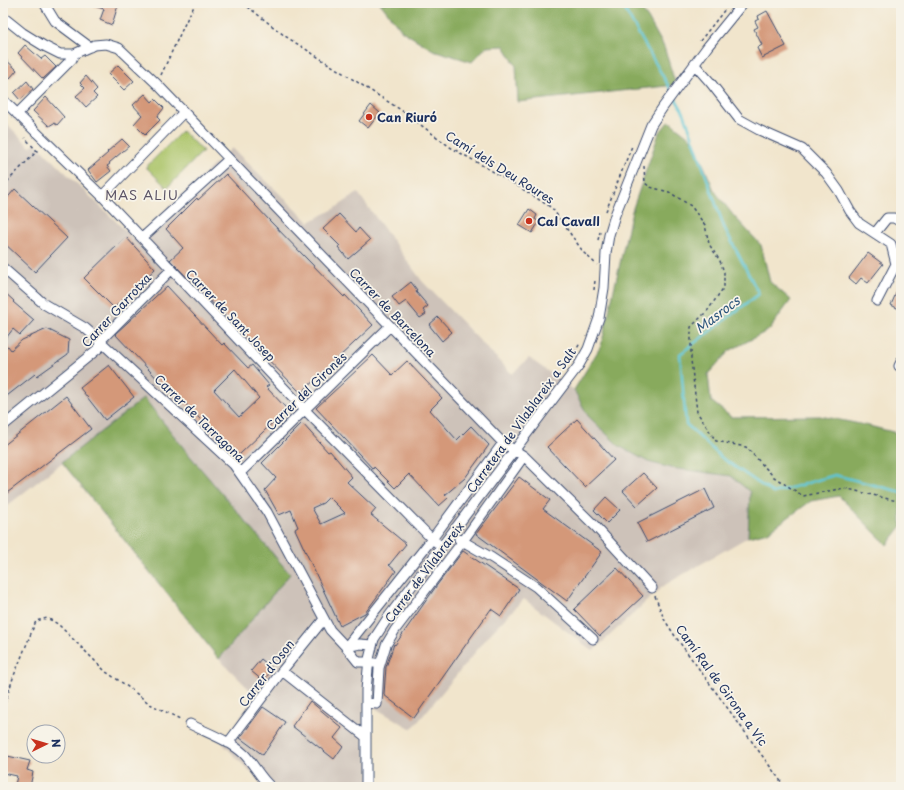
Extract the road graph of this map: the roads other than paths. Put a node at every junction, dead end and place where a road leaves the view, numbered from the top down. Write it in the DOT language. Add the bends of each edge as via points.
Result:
graph roads {
  1 [pos="44,3"];
  2 [pos="743,3"];
  3 [pos="3,17"];
  4 [pos="90,46"];
  5 [pos="74,54"];
  6 [pos="695,65"];
  7 [pos="3,100"];
  8 [pos="184,112"];
  9 [pos="17,114"];
  10 [pos="229,159"];
  11 [pos="102,196"];
  12 [pos="901,222"];
  13 [pos="875,233"];
  14 [pos="142,238"];
  15 [pos="3,268"];
  16 [pos="171,270"];
  17 [pos="877,301"];
  18 [pos="390,326"];
  19 [pos="100,341"];
  20 [pos="304,409"];
  21 [pos="3,426"];
  22 [pos="504,443"];
  23 [pos="514,450"];
  24 [pos="524,456"];
  25 [pos="240,473"];
  26 [pos="451,534"];
  27 [pos="432,539"];
  28 [pos="463,541"];
  29 [pos="441,546"];
  30 [pos="652,588"];
  31 [pos="324,619"];
  32 [pos="593,639"];
  33 [pos="372,645"];
  34 [pos="346,646"];
  35 [pos="358,662"];
  36 [pos="369,662"];
  37 [pos="380,664"];
  38 [pos="282,671"];
  39 [pos="367,682"];
  40 [pos="366,704"];
  41 [pos="190,724"];
  42 [pos="366,737"];
  43 [pos="228,743"];
  44 [pos="271,787"];
  45 [pos="366,787"];
  1 -- 4 [label="street" via="55,21"];
  2 -- 6 [label="street, Carretera de Vilablareix a Salt"];
  3 -- 5 [label="street" via="23,34 44,46 60,54"];
  4 -- 5 [label="street"];
  4 -- 8 [label="street, Carrer de Barcelona" via="106,44 119,48"];
  5 -- 9 [label="street" via="72,60"];
  6 -- 13 [label="street" via="739,119 802,149 826,173 859,223"];
  6 -- 23 [label="street, Carretera de Vilablareix a Salt" via="651,125 615,215 606,253 599,318 588,349 568,380"];
  7 -- 9 [label="street, Carrer de Sant Josep"];
  8 -- 10 [label="street, Carrer de Barcelona"];
  8 -- 11 [label="street"];
  9 -- 11 [label="street, Carrer de Sant Josep"];
  10 -- 14 [label="street"];
  10 -- 18 [label="street, Carrer de Barcelona"];
  11 -- 14 [label="street, Carrer de Sant Josep"];
  12 -- 13 [label="street" via="887,218"];
  13 -- 17 [label="street" via="891,244 896,264"];
  14 -- 16 [label="street, Carrer de Sant Josep"];
  15 -- 19 [label="street, Carrer de Tarragona" via="44,304 85,328"];
  16 -- 19 [label="street, Carrer Garrotxa"];
  16 -- 20 [label="street, Carrer de Sant Josep"];
  18 -- 20 [label="street, Carrer del Gironès"];
  18 -- 22 [label="street, Carrer de Barcelona"];
  19 -- 21 [label="street, Carrer Garrotxa" via="99,348"];
  19 -- 25 [label="street, Carrer de Tarragona"];
  20 -- 25 [label="street, Carrer del Gironès"];
  20 -- 27 [label="street, Carrer de Sant Josep"];
  22 -- 23 [label="street, Carrer de Barcelona"];
  22 -- 27 [label="street, Carrer de Vilabrareix"];
  23 -- 24 [label="street, Carrer de Barcelona"];
  23 -- 26 [label="street, Carretera de Vilablareix a Salt"];
  24 -- 28 [label="street, Carrer de Vilabrareix"];
  24 -- 30 [label="street, Carrer de Barcelona" via="595,526"];
  25 -- 31 [label="street, Carrer de Tarragona" via="268,512"];
  26 -- 28 [label="street"];
  26 -- 29 [label="street, Carretera de Vilablareix a Salt"];
  27 -- 29 [label="street, Carrer de Sant Josep"];
  27 -- 34 [label="street, Carrer de Vilabrareix"];
  28 -- 32 [label="street" via="536,587"];
  28 -- 37 [label="street, Carrer de Vilabrareix" via="395,630 386,645"];
  29 -- 33 [label="street, Carretera de Vilablareix a Salt" via="379,630"];
  31 -- 34 [label="street, Carrer de Tarragona" via="330,630"];
  31 -- 38 [label="street, Carrer d'Oson"];
  33 -- 34 [label="street"];
  33 -- 36 [label="street, Carretera de Vilablareix a Salt"];
  34 -- 35 [label="street, Carrer de Tarragona"];
  35 -- 36 [label="street"];
  35 -- 39 [label="street, Carrer de Tarragona"];
  36 -- 37 [label="street"];
  36 -- 39 [label="street, Carretera de Vilablareix a Salt"];
  37 -- 40 [label="street, Carrer de Vilabrareix" via="377,704"];
  38 -- 42 [label="street"];
  38 -- 43 [label="street, Carrer d'Oson"];
  39 -- 40 [label="street, Carretera de Vilablareix a Salt"];
  40 -- 42 [label="street, Carretera de Vilablareix a Salt"];
  41 -- 43 [label="street"];
  42 -- 45 [label="street, Carretera de Vilablareix a Salt"];
  43 -- 44 [label="street" via="243,753"];
}
